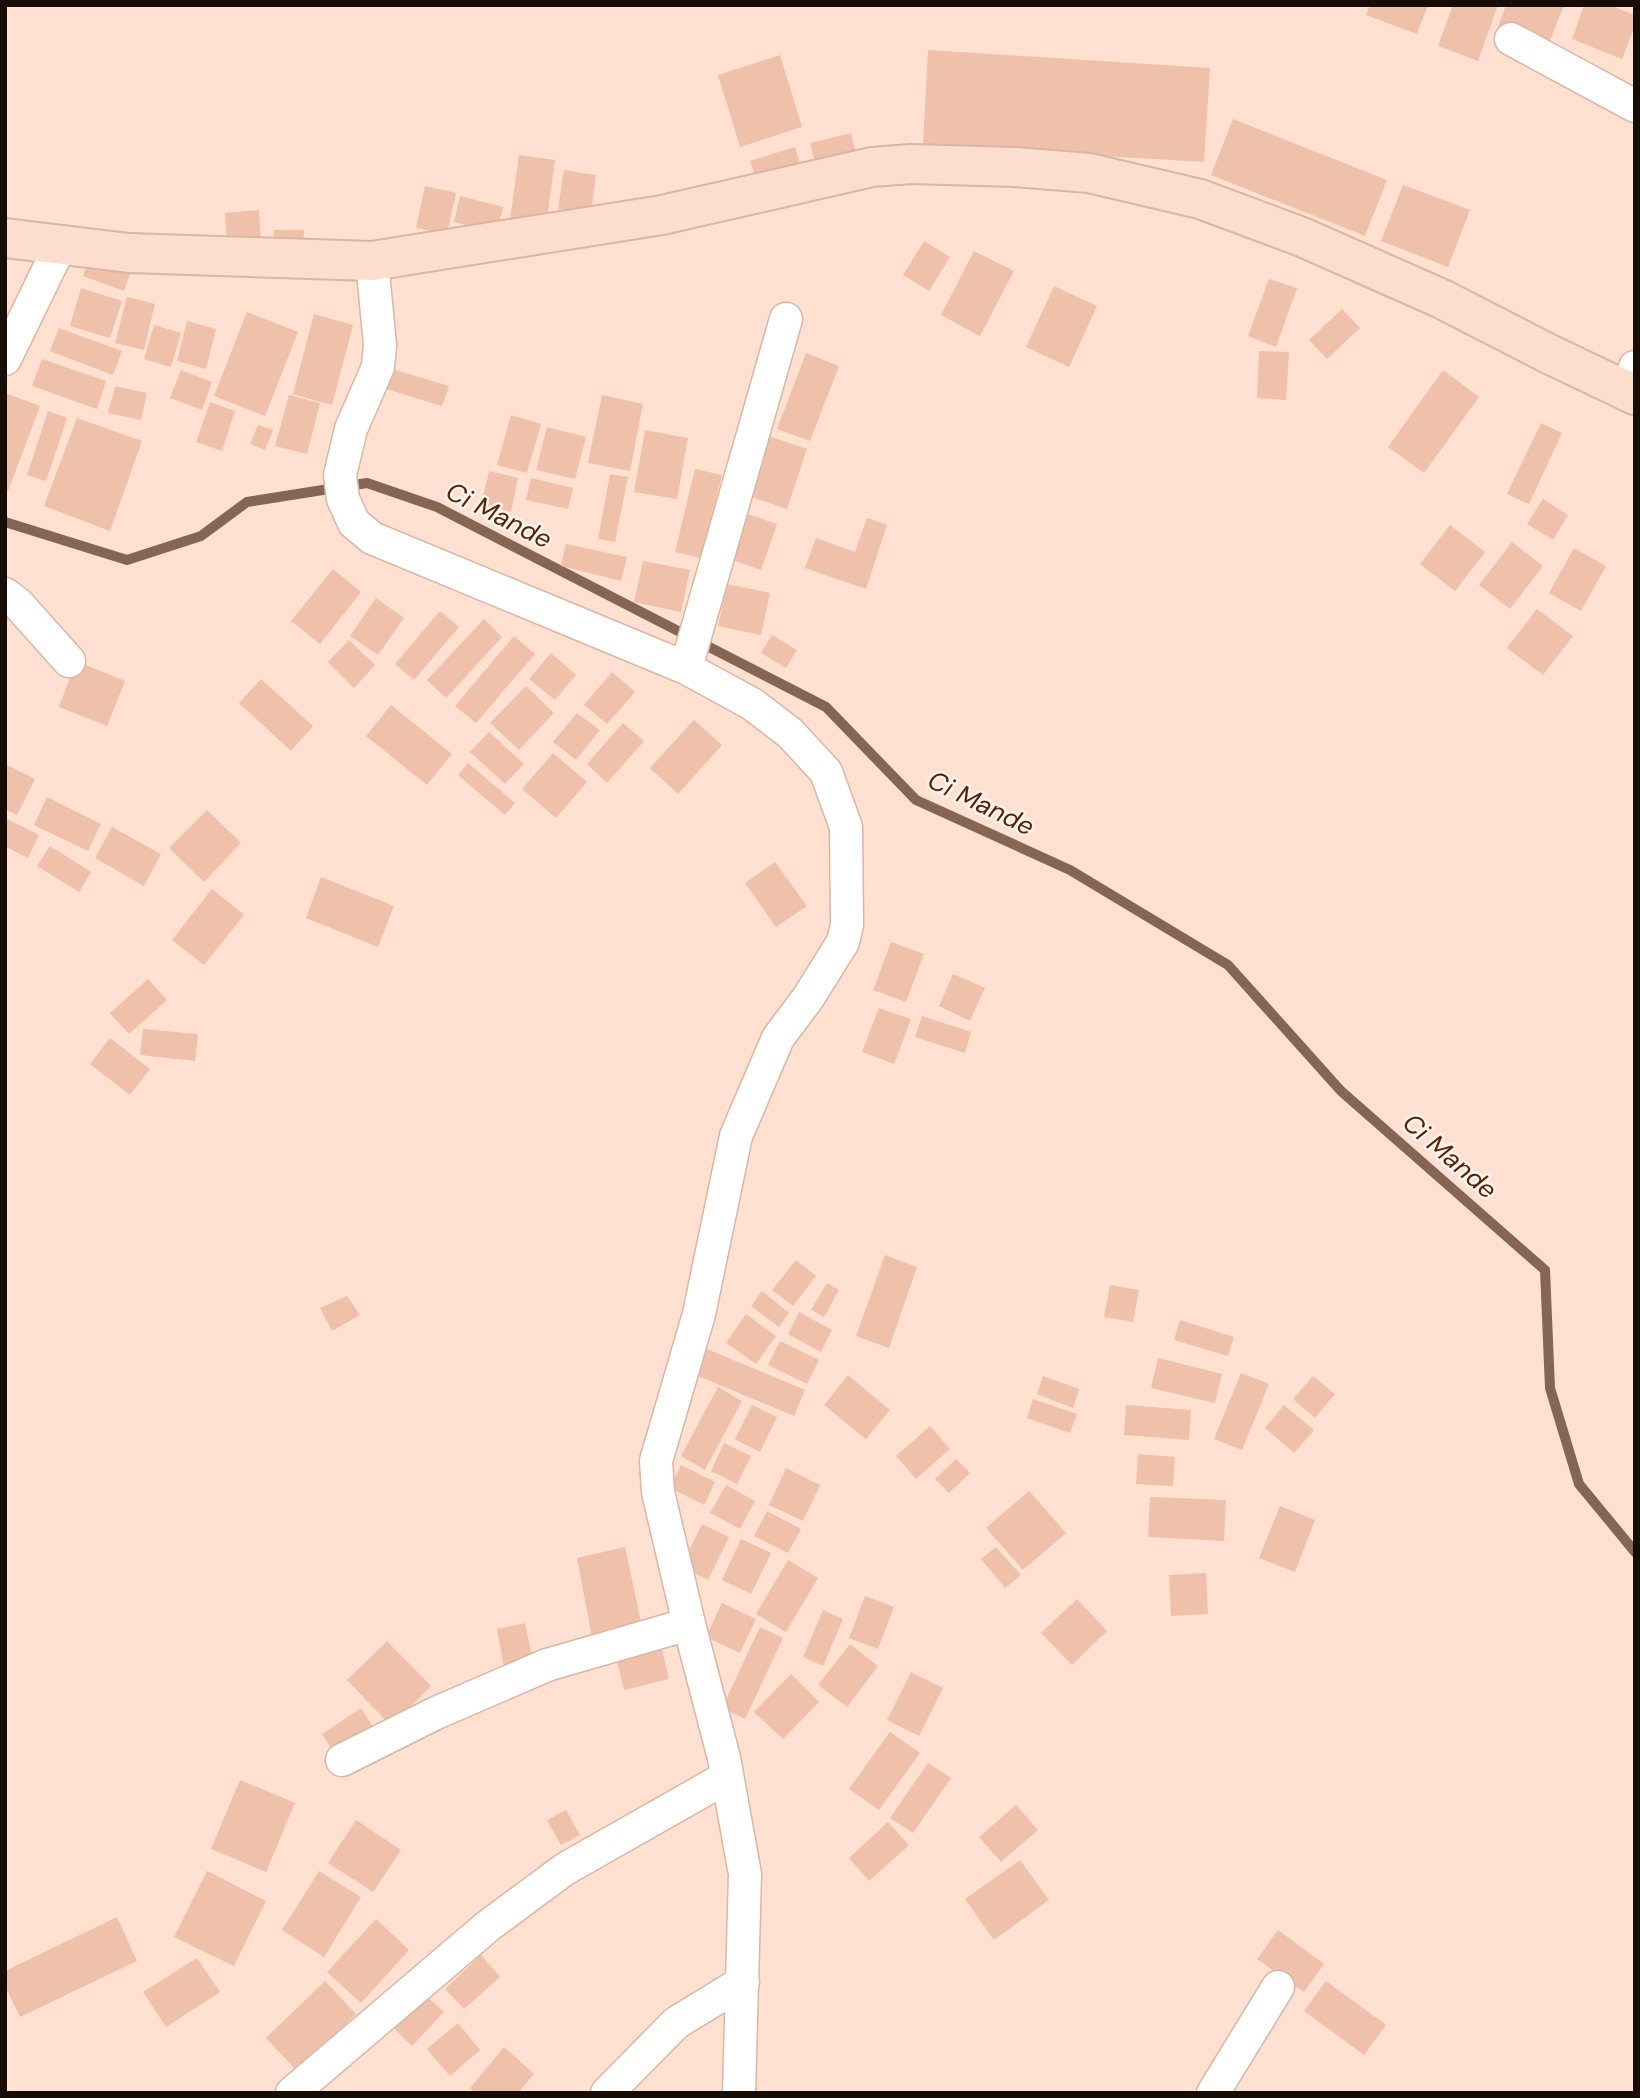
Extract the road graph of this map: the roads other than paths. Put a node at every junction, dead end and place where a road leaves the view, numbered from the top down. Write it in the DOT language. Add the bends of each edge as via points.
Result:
graph roads {
  1 [pos="1511,39"];
  2 [pos="1635,106"];
  3 [pos="5,238"];
  4 [pos="61,244"];
  5 [pos="372,261"];
  6 [pos="786,319"];
  7 [pos="5,359"];
  8 [pos="1632,385"];
  9 [pos="5,594"];
  10 [pos="693,647"];
  11 [pos="69,661"];
  12 [pos="689,1624"];
  13 [pos="342,1760"];
  14 [pos="727,1777"];
  15 [pos="743,1982"];
  16 [pos="1278,1987"];
  17 [pos="292,2093"];
  18 [pos="607,2093"];
  19 [pos="740,2093"];
  20 [pos="1213,2093"];
  1 -- 2 [label="street"];
  3 -- 4 [label="main road"];
  4 -- 5 [label="main road" via="129,253"];
  4 -- 7 [label="street"];
  5 -- 8 [label="main road" via="663,215 872,167 911,164 1089,173 1200,199 1302,237"];
  5 -- 10 [label="street" via="378,367 351,429 342,487 354,523 372,538"];
  6 -- 10 [label="street"];
  9 -- 11 [label="street"];
  10 -- 12 [label="street" via="752,704 790,733 825,772 846,827 847,925 835,958 778,1038 736,1136 699,1314 657,1451 658,1492"];
  12 -- 13 [label="street" via="547,1665"];
  12 -- 14 [label="street"];
  14 -- 15 [label="street" via="745,1874"];
  14 -- 17 [label="street" via="565,1869 488,1926"];
  15 -- 18 [label="street" via="676,2023"];
  15 -- 19 [label="street"];
  16 -- 20 [label="street"];
}
